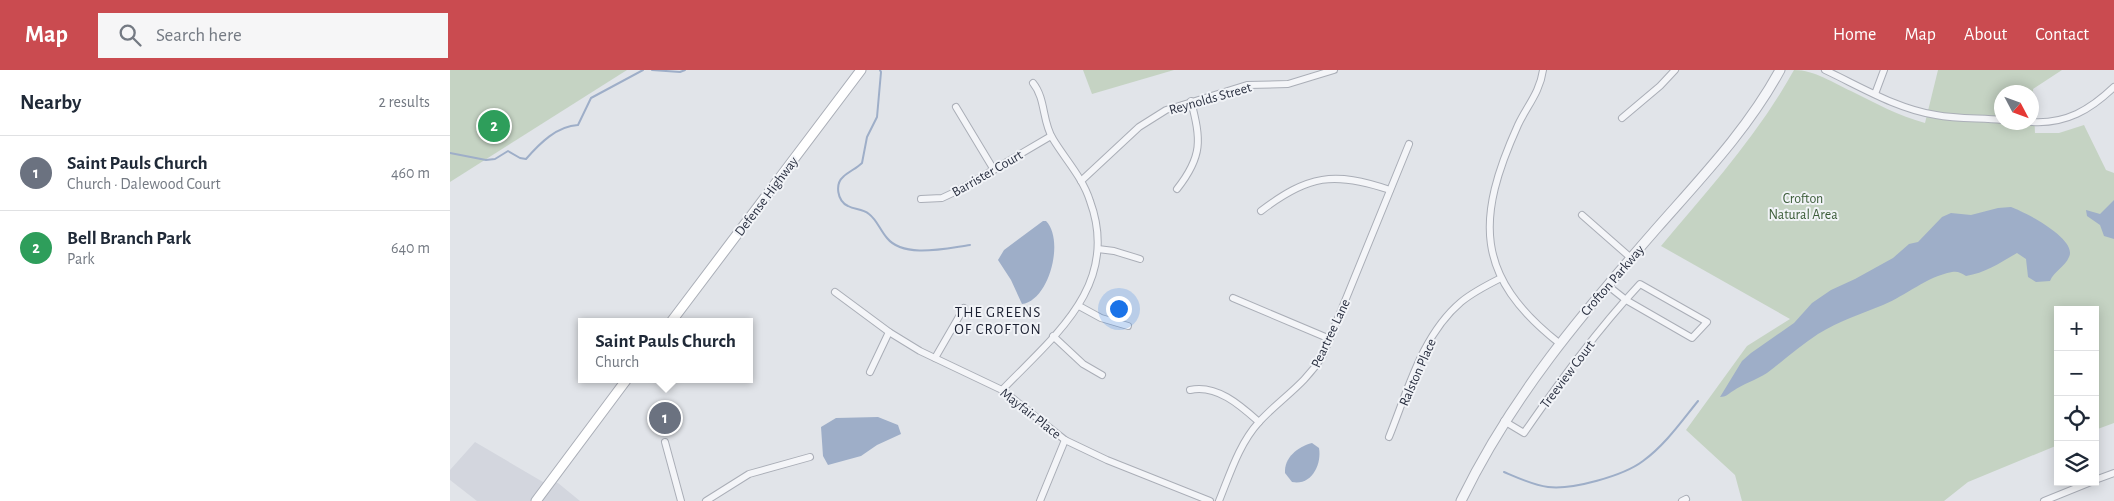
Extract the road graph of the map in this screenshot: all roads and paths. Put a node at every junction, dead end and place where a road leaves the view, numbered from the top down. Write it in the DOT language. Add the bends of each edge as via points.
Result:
graph roads {
  1 [pos="861,70"];
  2 [pos="1334,70"];
  3 [pos="1543,70"];
  4 [pos="1675,70"];
  5 [pos="1780,70"];
  6 [pos="1825,70"];
  7 [pos="1884,70"];
  8 [pos="1033,83"];
  9 [pos="2114,87"];
  10 [pos="1875,94"];
  11 [pos="1191,101"];
  12 [pos="956,107"];
  13 [pos="1622,118"];
  14 [pos="1994,119"];
  15 [pos="2039,122"];
  16 [pos="1051,136"];
  17 [pos="1409,144"];
  18 [pos="994,170"];
  19 [pos="1081,181"];
  20 [pos="1177,189"];
  21 [pos="1390,190"];
  22 [pos="921,199"];
  23 [pos="1261,211"];
  24 [pos="1582,216"];
  25 [pos="1098,249"];
  26 [pos="1631,258"];
  27 [pos="1140,259"];
  28 [pos="1501,278"];
  29 [pos="1607,285"];
  30 [pos="835,292"];
  31 [pos="1233,298"];
  32 [pos="1626,300"];
  33 [pos="1079,306"];
  34 [pos="964,308"];
  35 [pos="674,318"];
  36 [pos="1128,326"];
  37 [pos="889,332"];
  38 [pos="1053,336"];
  39 [pos="1330,338"];
  40 [pos="1559,343"];
  41 [pos="935,358"];
  42 [pos="870,372"];
  43 [pos="1102,375"];
  44 [pos="624,383"];
  45 [pos="1002,390"];
  46 [pos="1190,390"];
  47 [pos="1504,421"];
  48 [pos="1260,422"];
  49 [pos="1389,437"];
  50 [pos="1065,440"];
  51 [pos="665,442"];
  52 [pos="810,456"];
  53 [pos="2114,473"];
  54 [pos="2099,479"];
  55 [pos="2081,486"];
  56 [pos="2048,500"];
  57 [pos="536,501"];
  58 [pos="681,501"];
  59 [pos="706,501"];
  60 [pos="1040,501"];
  61 [pos="1210,501"];
  62 [pos="1219,501"];
  63 [pos="1461,501"];
  1 -- 35 [label="main road, Defense Highway"];
  2 -- 11 [label="street, Reynolds Street" via="1300,81 1248,85"];
  3 -- 28 [label="street" via="1538,89 1501,166 1490,204 1491,242"];
  4 -- 13 [label="street"];
  5 -- 26 [label="street, Crofton Parkway" via="1746,123"];
  6 -- 10 [label="street"];
  7 -- 10 [label="street"];
  8 -- 16 [label="street" via="1041,96"];
  9 -- 15 [label="street" via="2100,101 2077,115 2063,120"];
  10 -- 14 [label="street" via="1936,115"];
  11 -- 19 [label="street, Reynolds Street" via="1166,110 1139,127"];
  11 -- 20 [label="street" via="1198,128 1198,152 1192,169"];
  12 -- 18 [label="street"];
  16 -- 18 [label="street, Barrister Court"];
  16 -- 19 [label="street"];
  17 -- 21 [label="street, Peartree Lane"];
  18 -- 22 [label="street, Barrister Court" via="942,198"];
  19 -- 25 [label="street" via="1095,217"];
  21 -- 23 [label="street" via="1363,180 1319,180 1291,189"];
  21 -- 39 [label="street, Peartree Lane"];
  24 -- 26 [label="street"];
  25 -- 27 [label="street"];
  25 -- 33 [label="street" via="1092,278"];
  26 -- 29 [label="street, Crofton Parkway"];
  28 -- 40 [label="street" via="1521,309"];
  28 -- 49 [label="street, Ralston Place" via="1462,301 1440,324 1424,351"];
  29 -- 32 [label="street"];
  29 -- 40 [label="street, Crofton Parkway"];
  30 -- 37 [label="street, Mayfair Place"];
  31 -- 39 [label="street"];
  32 -- 32 [label="street" via="1692,338 1707,322 1640,284"];
  32 -- 47 [label="street, Treeview Court" via="1586,347 1524,433"];
  33 -- 36 [label="street" via="1101,318"];
  33 -- 38 [label="street"];
  34 -- 41 [label="street"];
  37 -- 41 [label="street, Mayfair Place"];
  37 -- 42 [label="street"];
  38 -- 43 [label="street" via="1083,364"];
  38 -- 45 [label="street"];
  39 -- 48 [label="street, Peartree Lane" via="1309,376"];
  40 -- 47 [label="street, Crofton Parkway"];
  41 -- 45 [label="street, Mayfair Place"];
  44 -- 57 [label="main road"];
  45 -- 50 [label="street, Mayfair Place"];
  46 -- 48 [label="street" via="1199,388 1216,392"];
  47 -- 63 [label="street, Crofton Parkway"];
  48 -- 62 [label="street, Peartree Lane" via="1238,454"];
  50 -- 60 [label="street"];
  50 -- 61 [label="street, Mayfair Place"];
  51 -- 58 [label="street"];
  52 -- 59 [label="street" via="749,474"];
  53 -- 54 [label="street"];
  55 -- 56 [label="street"];
}
